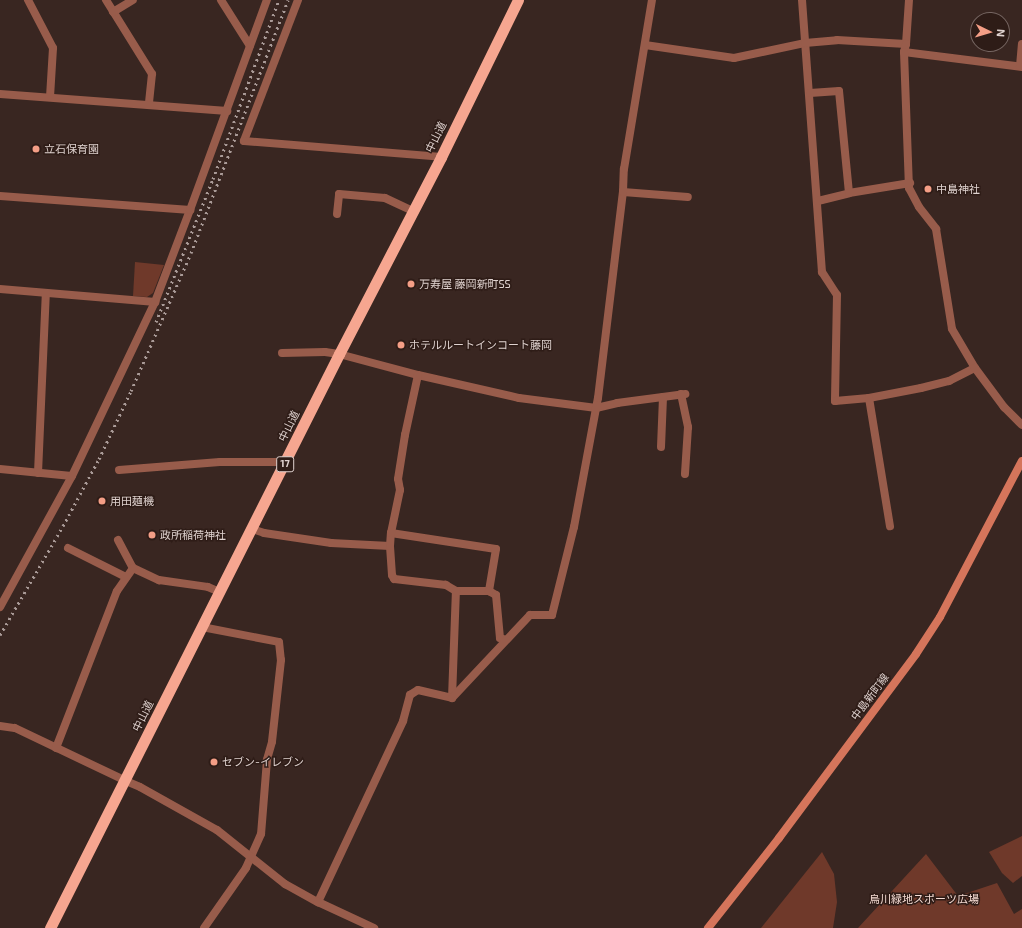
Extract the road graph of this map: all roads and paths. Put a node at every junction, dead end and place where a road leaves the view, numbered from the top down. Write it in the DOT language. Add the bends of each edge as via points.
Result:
graph roads {
  1 [pos="28,0"];
  2 [pos="106,0"];
  3 [pos="133,0"];
  4 [pos="221,0"];
  5 [pos="267,0"];
  6 [pos="298,0"];
  7 [pos="518,0"];
  8 [pos="652,0"];
  9 [pos="802,0"];
  10 [pos="909,0"];
  11 [pos="113,12"];
  12 [pos="804,43"];
  13 [pos="1022,44"];
  14 [pos="645,45"];
  15 [pos="250,46"];
  16 [pos="905,48"];
  17 [pos="1021,66"];
  18 [pos="810,93"];
  19 [pos="0,94"];
  20 [pos="50,97"];
  21 [pos="149,105"];
  22 [pos="227,111"];
  23 [pos="441,157"];
  24 [pos="910,183"];
  25 [pos="623,192"];
  26 [pos="849,193"];
  27 [pos="0,196"];
  28 [pos="688,197"];
  29 [pos="818,201"];
  30 [pos="190,210"];
  31 [pos="413,211"];
  32 [pos="337,214"];
  33 [pos="0,289"];
  34 [pos="46,293"];
  35 [pos="155,302"];
  36 [pos="282,353"];
  37 [pos="339,354"];
  38 [pos="974,368"];
  39 [pos="418,375"];
  40 [pos="663,397"];
  41 [pos="869,398"];
  42 [pos="596,408"];
  43 [pos="1022,425"];
  44 [pos="661,447"];
  45 [pos="1022,461"];
  46 [pos="286,462"];
  47 [pos="0,470"];
  48 [pos="119,470"];
  49 [pos="38,473"];
  50 [pos="685,474"];
  51 [pos="72,476"];
  52 [pos="890,526"];
  53 [pos="252,529"];
  54 [pos="391,533"];
  55 [pos="118,540"];
  56 [pos="390,546"];
  57 [pos="68,548"];
  58 [pos="133,568"];
  59 [pos="126,578"];
  60 [pos="489,591"];
  61 [pos="220,592"];
  62 [pos="456,592"];
  63 [pos="0,607"];
  64 [pos="202,627"];
  65 [pos="506,640"];
  66 [pos="452,698"];
  67 [pos="0,726"];
  68 [pos="56,748"];
  69 [pos="126,781"];
  70 [pos="250,857"];
  71 [pos="318,902"];
  72 [pos="50,928"];
  73 [pos="204,928"];
  74 [pos="374,928"];
  75 [pos="708,928"];
  1 -- 20 [label="street" via="53,48"];
  2 -- 11 [label="street"];
  3 -- 11 [label="street"];
  4 -- 15 [label="street"];
  5 -- 15 [label="street"];
  6 -- 23 [label="street" via="244,140"];
  7 -- 23 [label="highway, 中山道 / 17"];
  8 -- 14 [label="street"];
  9 -- 12 [label="street"];
  10 -- 16 [label="street"];
  11 -- 21 [label="street" via="152,74"];
  12 -- 14 [label="street" via="734,58"];
  12 -- 16 [label="street" via="837,40"];
  12 -- 18 [label="street"];
  13 -- 17 [label="street"];
  14 -- 25 [label="street" via="624,169"];
  15 -- 22 [label="street"];
  16 -- 17 [label="street"];
  16 -- 24 [label="street"];
  18 -- 26 [label="street" via="839,91"];
  18 -- 29 [label="street"];
  19 -- 20 [label="street"];
  20 -- 21 [label="street"];
  21 -- 22 [label="street"];
  22 -- 30 [label="street"];
  23 -- 31 [label="highway, 中山道 / 17"];
  24 -- 26 [label="street"];
  24 -- 38 [label="street" via="909,188 918,207 936,229 952,329"];
  25 -- 28 [label="street"];
  25 -- 42 [label="street"];
  26 -- 29 [label="street"];
  27 -- 30 [label="street"];
  29 -- 41 [label="street" via="822,272 837,295 835,401"];
  30 -- 35 [label="street"];
  31 -- 32 [label="street" via="385,198 339,194"];
  31 -- 37 [label="highway, 中山道 / 17"];
  33 -- 34 [label="street"];
  34 -- 35 [label="street"];
  34 -- 49 [label="street"];
  35 -- 51 [label="street"];
  36 -- 37 [label="street"];
  37 -- 39 [label="street"];
  37 -- 46 [label="highway, 中山道 / 17"];
  38 -- 41 [label="street" via="949,381"];
  38 -- 43 [label="street" via="1004,407"];
  39 -- 42 [label="street" via="519,398"];
  39 -- 54 [label="street" via="405,435 398,480 400,490"];
  40 -- 42 [label="street"];
  40 -- 44 [label="street"];
  40 -- 50 [label="street" via="683,394 688,427"];
  41 -- 52 [label="street"];
  42 -- 65 [label="street" via="574,527 552,615 530,615"];
  45 -- 75 [label="main road, 中島新町線" via="940,618 916,654 779,838"];
  46 -- 48 [label="street" via="220,462"];
  46 -- 53 [label="highway, 中山道 / 17"];
  47 -- 49 [label="street"];
  49 -- 51 [label="street"];
  51 -- 63 [label="street"];
  53 -- 56 [label="street" via="331,543"];
  53 -- 61 [label="highway, 中山道 / 17"];
  54 -- 56 [label="street"];
  54 -- 60 [label="street" via="496,549"];
  55 -- 58 [label="street"];
  56 -- 62 [label="street" via="394,579 446,585"];
  57 -- 59 [label="street"];
  58 -- 59 [label="street"];
  58 -- 61 [label="street" via="160,580"];
  59 -- 68 [label="street" via="117,591"];
  60 -- 62 [label="street"];
  60 -- 65 [label="street" via="496,595 500,638"];
  61 -- 64 [label="highway, 中山道 / 17"];
  62 -- 66 [label="street"];
  64 -- 69 [label="highway, 中山道 / 17"];
  64 -- 70 [label="street" via="280,642 282,660 272,742 267,760 261,834"];
  65 -- 66 [label="street"];
  66 -- 71 [label="street" via="418,690 410,695 403,721"];
  67 -- 68 [label="street" via="15,728"];
  68 -- 69 [label="street"];
  69 -- 70 [label="street" via="217,830"];
  69 -- 72 [label="highway, 中山道 / 17"];
  70 -- 71 [label="street" via="285,884"];
  70 -- 73 [label="street" via="246,868"];
  71 -- 74 [label="street"];
}
